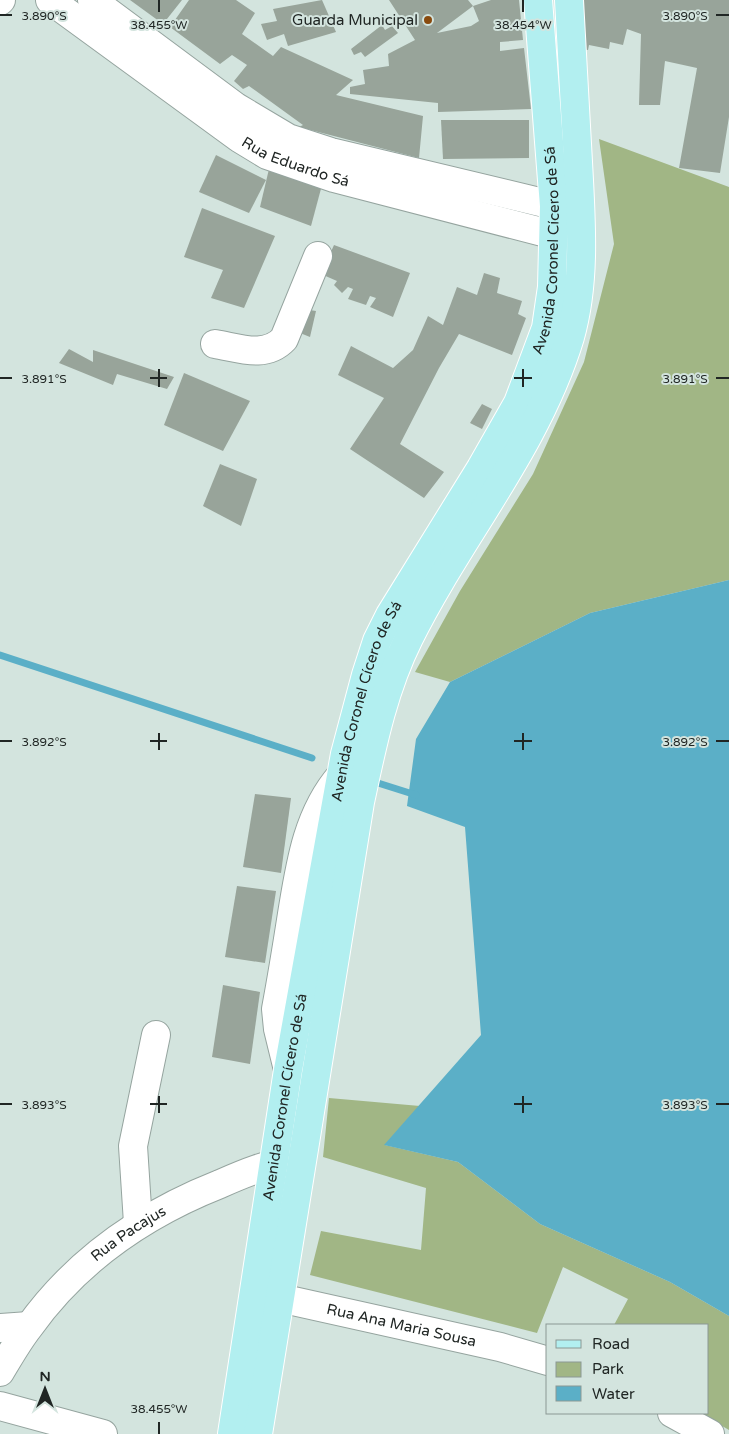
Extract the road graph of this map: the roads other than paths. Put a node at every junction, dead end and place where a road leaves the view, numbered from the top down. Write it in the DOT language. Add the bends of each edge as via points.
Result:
graph roads {
  1 [pos="50,0"];
  2 [pos="92,0"];
  3 [pos="538,0"];
  4 [pos="569,0"];
  5 [pos="554,206"];
  6 [pos="581,212"];
  7 [pos="567,239"];
  8 [pos="318,256"];
  9 [pos="215,344"];
  10 [pos="527,409"];
  11 [pos="156,1035"];
  12 [pos="302,1159"];
  13 [pos="273,1162"];
  14 [pos="138,1223"];
  15 [pos="253,1292"];
  16 [pos="280,1298"];
  17 [pos="29,1326"];
  18 [pos="0,1328"];
  19 [pos="546,1359"];
  20 [pos="0,1372"];
  21 [pos="0,1406"];
  22 [pos="674,1414"];
  23 [pos="103,1434"];
  24 [pos="232,1434"];
  25 [pos="258,1434"];
  26 [pos="710,1434"];
  1 -- 7 [label="street, Rua Eduardo Sá" via="267,155 334,178"];
  2 -- 5 [label="street, Rua Eduardo Sá" via="236,107 288,138 331,152"];
  3 -- 5 [label="main road, Avenida Coronel Cícero de Sá"];
  4 -- 6 [label="main road, Avenida Coronel Cícero de Sá"];
  5 -- 6 [label="street, Rua Eduardo Sá"];
  5 -- 7 [label="main road, Avenida Coronel Cícero de Sá"];
  6 -- 7 [label="main road, Avenida Coronel Cícero de Sá"];
  7 -- 10 [label="main road, Avenida Coronel Cícero de Sá" via="579,293 570,336 557,372"];
  8 -- 9 [label="street" via="284,339 278,346 258,351"];
  10 -- 12 [label="main road, Avenida Coronel Cícero de Sá" via="410,637 392,677 374,734"];
  10 -- 13 [label="main road, Avenida Coronel Cícero de Sá" via="481,468 377,641 341,775"];
  11 -- 14 [label="street" via="133,1146"];
  12 -- 13 [label="street, Rua Pacajus"];
  12 -- 16 [label="main road, Avenida Coronel Cícero de Sá"];
  13 -- 14 [label="street, Rua Pacajus" via="183,1198"];
  13 -- 15 [label="main road, Avenida Coronel Cícero de Sá"];
  14 -- 17 [label="street, Rua Pacajus" via="104,1247 71,1278"];
  15 -- 16 [label="street, Rua Ana Maria Sousa"];
  15 -- 24 [label="main road, Avenida Coronel Cícero de Sá"];
  16 -- 19 [label="street, Rua Ana Maria Sousa"];
  16 -- 25 [label="main road, Avenida Coronel Cícero de Sá"];
  17 -- 18 [label="street"];
  17 -- 20 [label="street, Rua Pacajus"];
  21 -- 23 [label="street"];
  22 -- 26 [label="street"];
}
